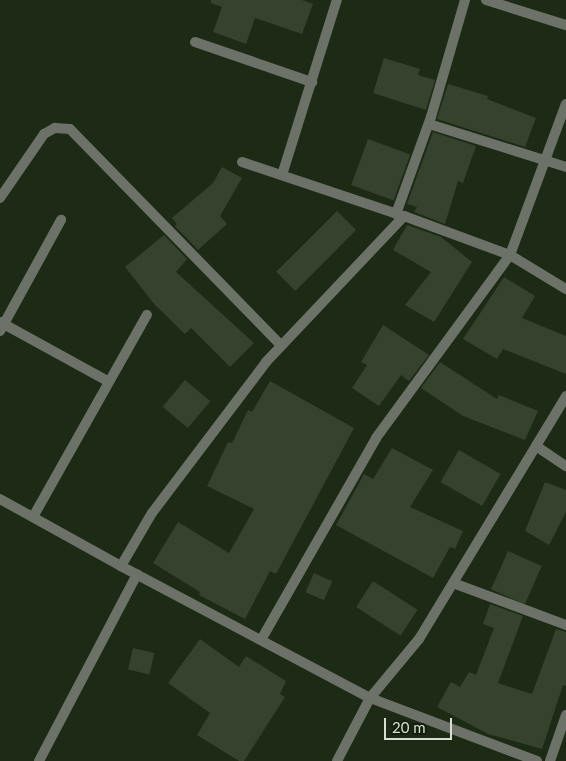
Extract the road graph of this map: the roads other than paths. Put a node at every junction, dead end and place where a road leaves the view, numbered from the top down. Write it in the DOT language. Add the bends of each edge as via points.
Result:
graph roads {
  1 [pos="337,0"];
  2 [pos="465,0"];
  3 [pos="486,0"];
  4 [pos="566,25"];
  5 [pos="195,42"];
  6 [pos="312,82"];
  7 [pos="566,104"];
  8 [pos="429,124"];
  9 [pos="242,162"];
  10 [pos="547,162"];
  11 [pos="566,167"];
  12 [pos="282,175"];
  13 [pos="0,198"];
  14 [pos="400,215"];
  15 [pos="61,220"];
  16 [pos="510,255"];
  17 [pos="566,289"];
  18 [pos="147,315"];
  19 [pos="1,325"];
  20 [pos="281,345"];
  21 [pos="109,382"];
  22 [pos="566,396"];
  23 [pos="536,446"];
  24 [pos="566,466"];
  25 [pos="0,499"];
  26 [pos="32,517"];
  27 [pos="121,566"];
  28 [pos="137,574"];
  29 [pos="453,583"];
  30 [pos="566,625"];
  31 [pos="261,640"];
  32 [pos="370,698"];
  33 [pos="566,715"];
  34 [pos="526,759"];
  35 [pos="39,761"];
  36 [pos="337,761"];
  37 [pos="538,761"];
  38 [pos="550,761"];
  1 -- 6 [label="street"];
  2 -- 8 [label="street"];
  3 -- 4 [label="street"];
  5 -- 6 [label="street"];
  6 -- 12 [label="street"];
  7 -- 10 [label="street"];
  8 -- 10 [label="street"];
  8 -- 14 [label="street"];
  9 -- 12 [label="street"];
  10 -- 11 [label="street"];
  10 -- 16 [label="street"];
  12 -- 14 [label="street"];
  13 -- 20 [label="street" via="44,134 55,128 70,129"];
  14 -- 16 [label="street"];
  14 -- 20 [label="street"];
  15 -- 19 [label="street"];
  16 -- 17 [label="street"];
  16 -- 31 [label="street" via="376,438"];
  18 -- 21 [label="street"];
  19 -- 21 [label="street"];
  20 -- 27 [label="street" via="152,513"];
  21 -- 26 [label="street"];
  22 -- 23 [label="street"];
  23 -- 24 [label="street"];
  23 -- 29 [label="street"];
  25 -- 26 [label="street"];
  26 -- 27 [label="street"];
  27 -- 28 [label="street"];
  28 -- 31 [label="street"];
  28 -- 35 [label="street"];
  29 -- 30 [label="street"];
  29 -- 32 [label="street" via="419,639"];
  31 -- 32 [label="street"];
  32 -- 34 [label="street"];
  32 -- 36 [label="street"];
  33 -- 38 [label="street"];
  34 -- 37 [label="street"];
}
